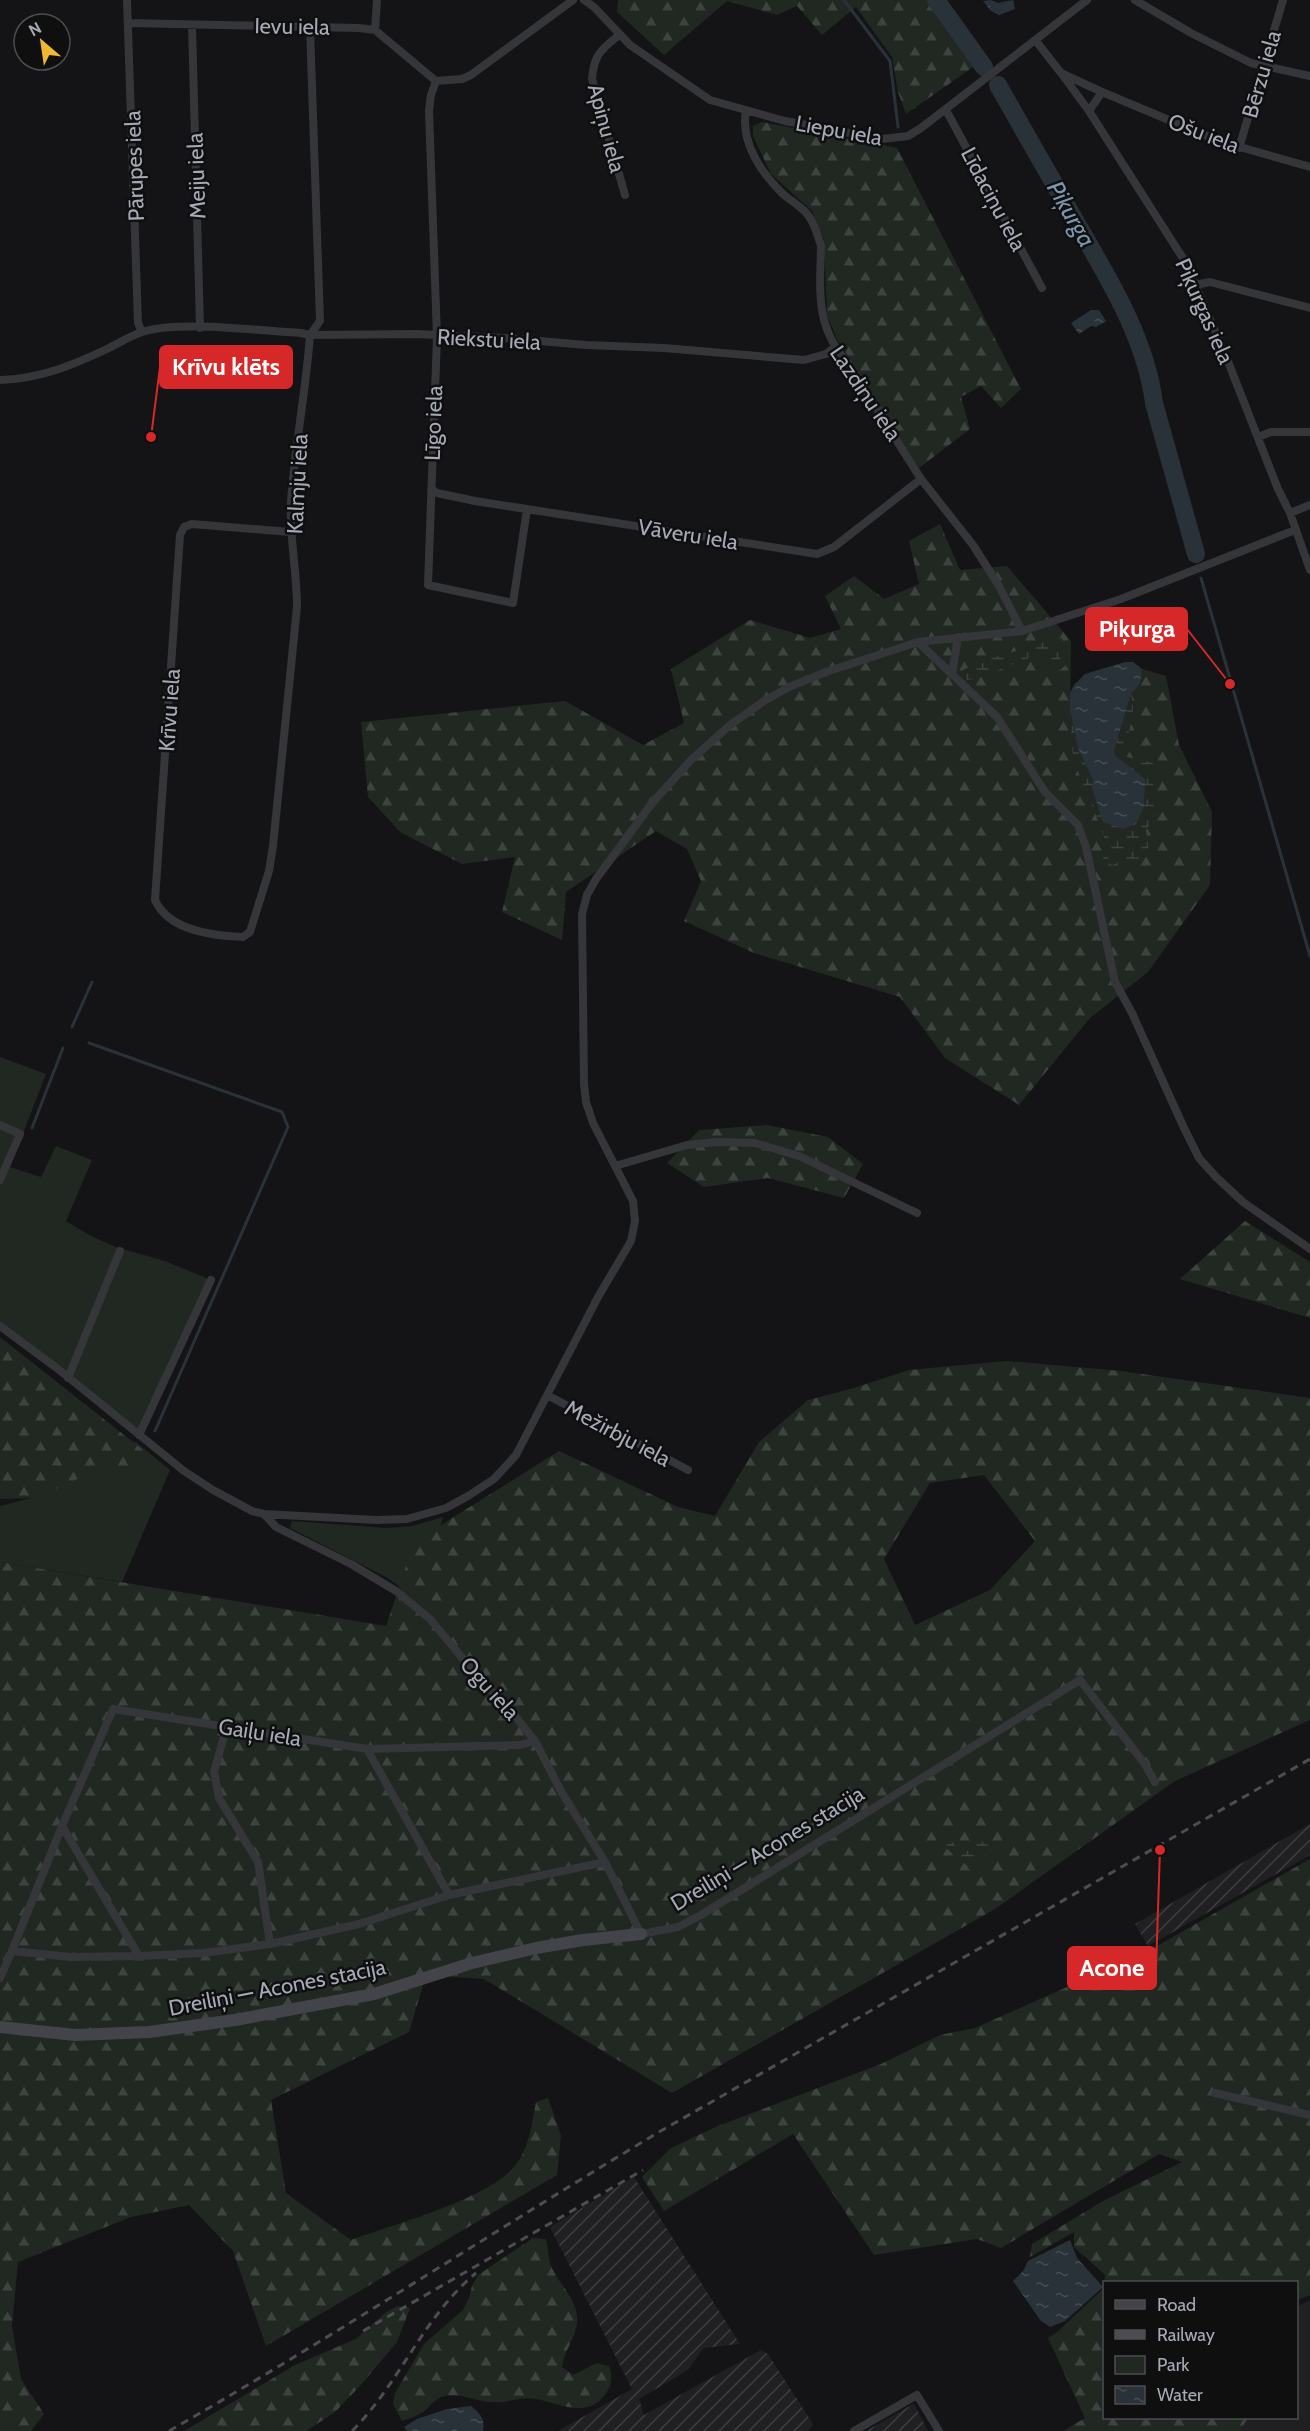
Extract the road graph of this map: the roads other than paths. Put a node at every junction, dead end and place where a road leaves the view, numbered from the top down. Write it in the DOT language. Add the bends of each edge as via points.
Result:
graph roads {
  1 [pos="127,0"];
  2 [pos="377,0"];
  3 [pos="573,0"];
  4 [pos="584,0"];
  5 [pos="1087,0"];
  6 [pos="1135,0"];
  7 [pos="1283,0"];
  8 [pos="128,23"];
  9 [pos="192,25"];
  10 [pos="310,27"];
  11 [pos="375,30"];
  12 [pos="619,35"];
  13 [pos="1036,41"];
  14 [pos="1263,67"];
  15 [pos="1061,73"];
  16 [pos="1310,76"];
  17 [pos="436,81"];
  18 [pos="1102,92"];
  19 [pos="946,110"];
  20 [pos="746,111"];
  21 [pos="1089,111"];
  22 [pos="1239,148"];
  23 [pos="1310,167"];
  24 [pos="625,195"];
  25 [pos="1195,285"];
  26 [pos="1042,288"];
  27 [pos="1310,308"];
  28 [pos="200,328"];
  29 [pos="142,332"];
  30 [pos="310,335"];
  31 [pos="437,337"];
  32 [pos="834,348"];
  33 [pos="0,380"];
  34 [pos="1310,432"];
  35 [pos="1258,437"];
  36 [pos="921,478"];
  37 [pos="432,489"];
  38 [pos="1310,505"];
  39 [pos="527,509"];
  40 [pos="1290,513"];
  41 [pos="1295,530"];
  42 [pos="290,532"];
  43 [pos="1310,570"];
  44 [pos="1022,631"];
  45 [pos="958,637"];
  46 [pos="918,642"];
  47 [pos="952,674"];
  48 [pos="243,937"];
  49 [pos="0,1125"];
  50 [pos="615,1166"];
  51 [pos="0,1180"];
  52 [pos="917,1213"];
  53 [pos="1310,1249"];
  54 [pos="120,1251"];
  55 [pos="211,1280"];
  56 [pos="0,1326"];
  57 [pos="68,1378"];
  58 [pos="549,1396"];
  59 [pos="139,1435"];
  60 [pos="688,1470"];
  61 [pos="264,1514"];
  62 [pos="227,1726"];
  63 [pos="534,1741"];
  64 [pos="367,1749"];
  65 [pos="1155,1782"];
  66 [pos="62,1826"];
  67 [pos="605,1862"];
  68 [pos="449,1895"];
  69 [pos="641,1934"];
  70 [pos="270,1944"];
  71 [pos="12,1952"];
  72 [pos="139,1956"];
  73 [pos="0,1978"];
  74 [pos="0,2027"];
  75 [pos="1215,2093"];
  76 [pos="1310,2115"];
  77 [pos="854,2431"];
  78 [pos="939,2431"];
  1 -- 8 [label="street, Pārupes iela"];
  2 -- 11 [label="street"];
  3 -- 17 [label="street" via="471,75"];
  4 -- 12 [label="street, Liepu iela"];
  5 -- 13 [label="street, Liepu iela"];
  6 -- 14 [label="street" via="1191,33"];
  7 -- 14 [label="street, Bērzu iela"];
  8 -- 9 [label="street, Ievu iela"];
  8 -- 29 [label="street, Pārupes iela" via="138,323"];
  9 -- 10 [label="street, Ievu iela"];
  9 -- 28 [label="street, Meiju iela"];
  10 -- 11 [label="street, Ievu iela"];
  10 -- 30 [label="street, Kalmju iela" via="320,321"];
  11 -- 17 [label="street"];
  12 -- 20 [label="street, Liepu iela" via="700,95"];
  12 -- 24 [label="street, Apiņu iela" via="593,62 592,79"];
  13 -- 15 [label="street, Ošu iela"];
  13 -- 19 [label="street, Liepu iela"];
  14 -- 16 [label="street"];
  14 -- 22 [label="street, Bērzu iela"];
  15 -- 18 [label="street, Ošu iela"];
  15 -- 21 [label="street, Piķurgas iela"];
  17 -- 31 [label="street, Līgo iela" via="429,111"];
  18 -- 21 [label="street"];
  18 -- 22 [label="street, Ošu iela"];
  19 -- 20 [label="street, Liepu iela" via="908,136 882,139"];
  19 -- 26 [label="street, Līdaciņu iela"];
  20 -- 32 [label="street, Lazdiņu iela" via="745,133 759,163 782,192 808,215 818,236 821,314"];
  21 -- 25 [label="street, Piķurgas iela" via="1186,264"];
  22 -- 23 [label="street, Ošu iela"];
  25 -- 27 [label="street" via="1210,282"];
  25 -- 35 [label="street, Piķurgas iela"];
  28 -- 29 [label="street, Riekstu iela"];
  28 -- 30 [label="street, Riekstu iela"];
  29 -- 33 [label="street, Riekstu iela" via="74,364 31,378"];
  30 -- 31 [label="street, Riekstu iela"];
  30 -- 42 [label="street, Kalmju iela"];
  31 -- 32 [label="street, Riekstu iela" via="660,347 804,360"];
  31 -- 37 [label="street, Līgo iela"];
  32 -- 36 [label="street, Lazdiņu iela" via="848,363"];
  34 -- 35 [label="street" via="1270,432"];
  35 -- 40 [label="street, Piķurgas iela"];
  36 -- 39 [label="street, Vāveru iela" via="834,548 817,554"];
  36 -- 44 [label="street, Lazdiņu iela" via="973,545"];
  37 -- 39 [label="street, Vāveru iela" via="456,498"];
  37 -- 39 [label="street, Līgo iela" via="428,585 513,603"];
  38 -- 40 [label="street"];
  40 -- 41 [label="street, Piķurgas iela"];
  41 -- 43 [label="street, Piķurgas iela"];
  41 -- 44 [label="street" via="1121,598"];
  42 -- 48 [label="street, Kalmju iela" via="297,607 273,846 250,932"];
  42 -- 48 [label="street, Krīvu iela" via="192,524 184,527 180,535 155,900 160,910 184,926 208,934"];
  44 -- 45 [label="street"];
  45 -- 46 [label="street"];
  45 -- 47 [label="street"];
  46 -- 47 [label="street"];
  46 -- 50 [label="street" via="789,687 730,725 671,780 596,879 582,914 584,1083 593,1123"];
  47 -- 53 [label="street" via="997,717 1045,792 1078,825 1115,982 1199,1158 1243,1203"];
  49 -- 51 [label="street" via="20,1134"];
  50 -- 52 [label="street" via="687,1145 755,1143 800,1156"];
  50 -- 58 [label="street" via="633,1201 631,1241"];
  54 -- 57 [label="street"];
  55 -- 59 [label="street"];
  56 -- 57 [label="street"];
  57 -- 59 [label="street"];
  58 -- 60 [label="street, Mežirbju iela"];
  58 -- 61 [label="street" via="516,1455 494,1479 446,1508 407,1519"];
  59 -- 61 [label="street" via="213,1490"];
  61 -- 63 [label="street, Ogu iela" via="276,1527 351,1564 409,1601 430,1619"];
  62 -- 64 [label="street, Gaiļu iela"];
  62 -- 66 [label="street, Gaiļu iela" via="113,1709"];
  62 -- 70 [label="street" via="214,1772 219,1798 258,1862"];
  63 -- 64 [label="street, Gaiļu iela" via="520,1745"];
  63 -- 67 [label="street, Ogu iela"];
  64 -- 68 [label="street"];
  65 -- 69 [label="street, Dreiliņi — Acones stacija" via="1080,1680 701,1915 678,1927"];
  66 -- 71 [label="street, Gaiļu iela"];
  66 -- 72 [label="street"];
  67 -- 68 [label="street"];
  67 -- 69 [label="street, Ogu iela"];
  68 -- 70 [label="street" via="359,1924"];
  69 -- 74 [label="street, Dreiliņi — Acones stacija" via="536,1948 472,1963 374,1994 235,2020 149,2032 75,2035"];
  70 -- 72 [label="street"];
  71 -- 72 [label="street" via="71,1957"];
  71 -- 73 [label="street, Gaiļu iela"];
  75 -- 76 [label="street"];
  77 -- 78 [label="street" via="917,2395"];
}
